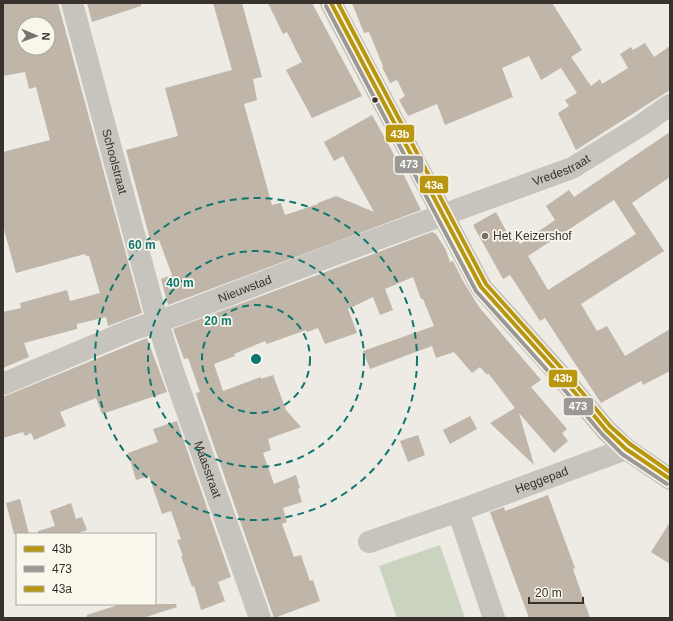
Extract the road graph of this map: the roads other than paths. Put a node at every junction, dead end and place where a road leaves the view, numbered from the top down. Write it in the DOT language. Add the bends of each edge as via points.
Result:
graph roads {
  1 [pos="72,3"];
  2 [pos="331,3"];
  3 [pos="670,105"];
  4 [pos="443,216"];
  5 [pos="157,320"];
  6 [pos="3,384"];
  7 [pos="626,449"];
  8 [pos="670,479"];
  9 [pos="458,511"];
  10 [pos="369,542"];
  11 [pos="260,618"];
  12 [pos="494,618"];
  1 -- 5 [label="street, Schoolstraat"];
  2 -- 4 [label="street"];
  3 -- 4 [label="street, Vredestraat" via="572,168"];
  4 -- 5 [label="street, Nieuwstad" via="177,315"];
  4 -- 7 [label="street" via="481,287 606,430"];
  5 -- 6 [label="street, Nieuwstad"];
  5 -- 11 [label="street, Maasstraat" via="176,382"];
  7 -- 8 [label="street"];
  7 -- 9 [label="street, Heggepad"];
  9 -- 10 [label="street, Heggepad"];
  9 -- 12 [label="street"];
}
